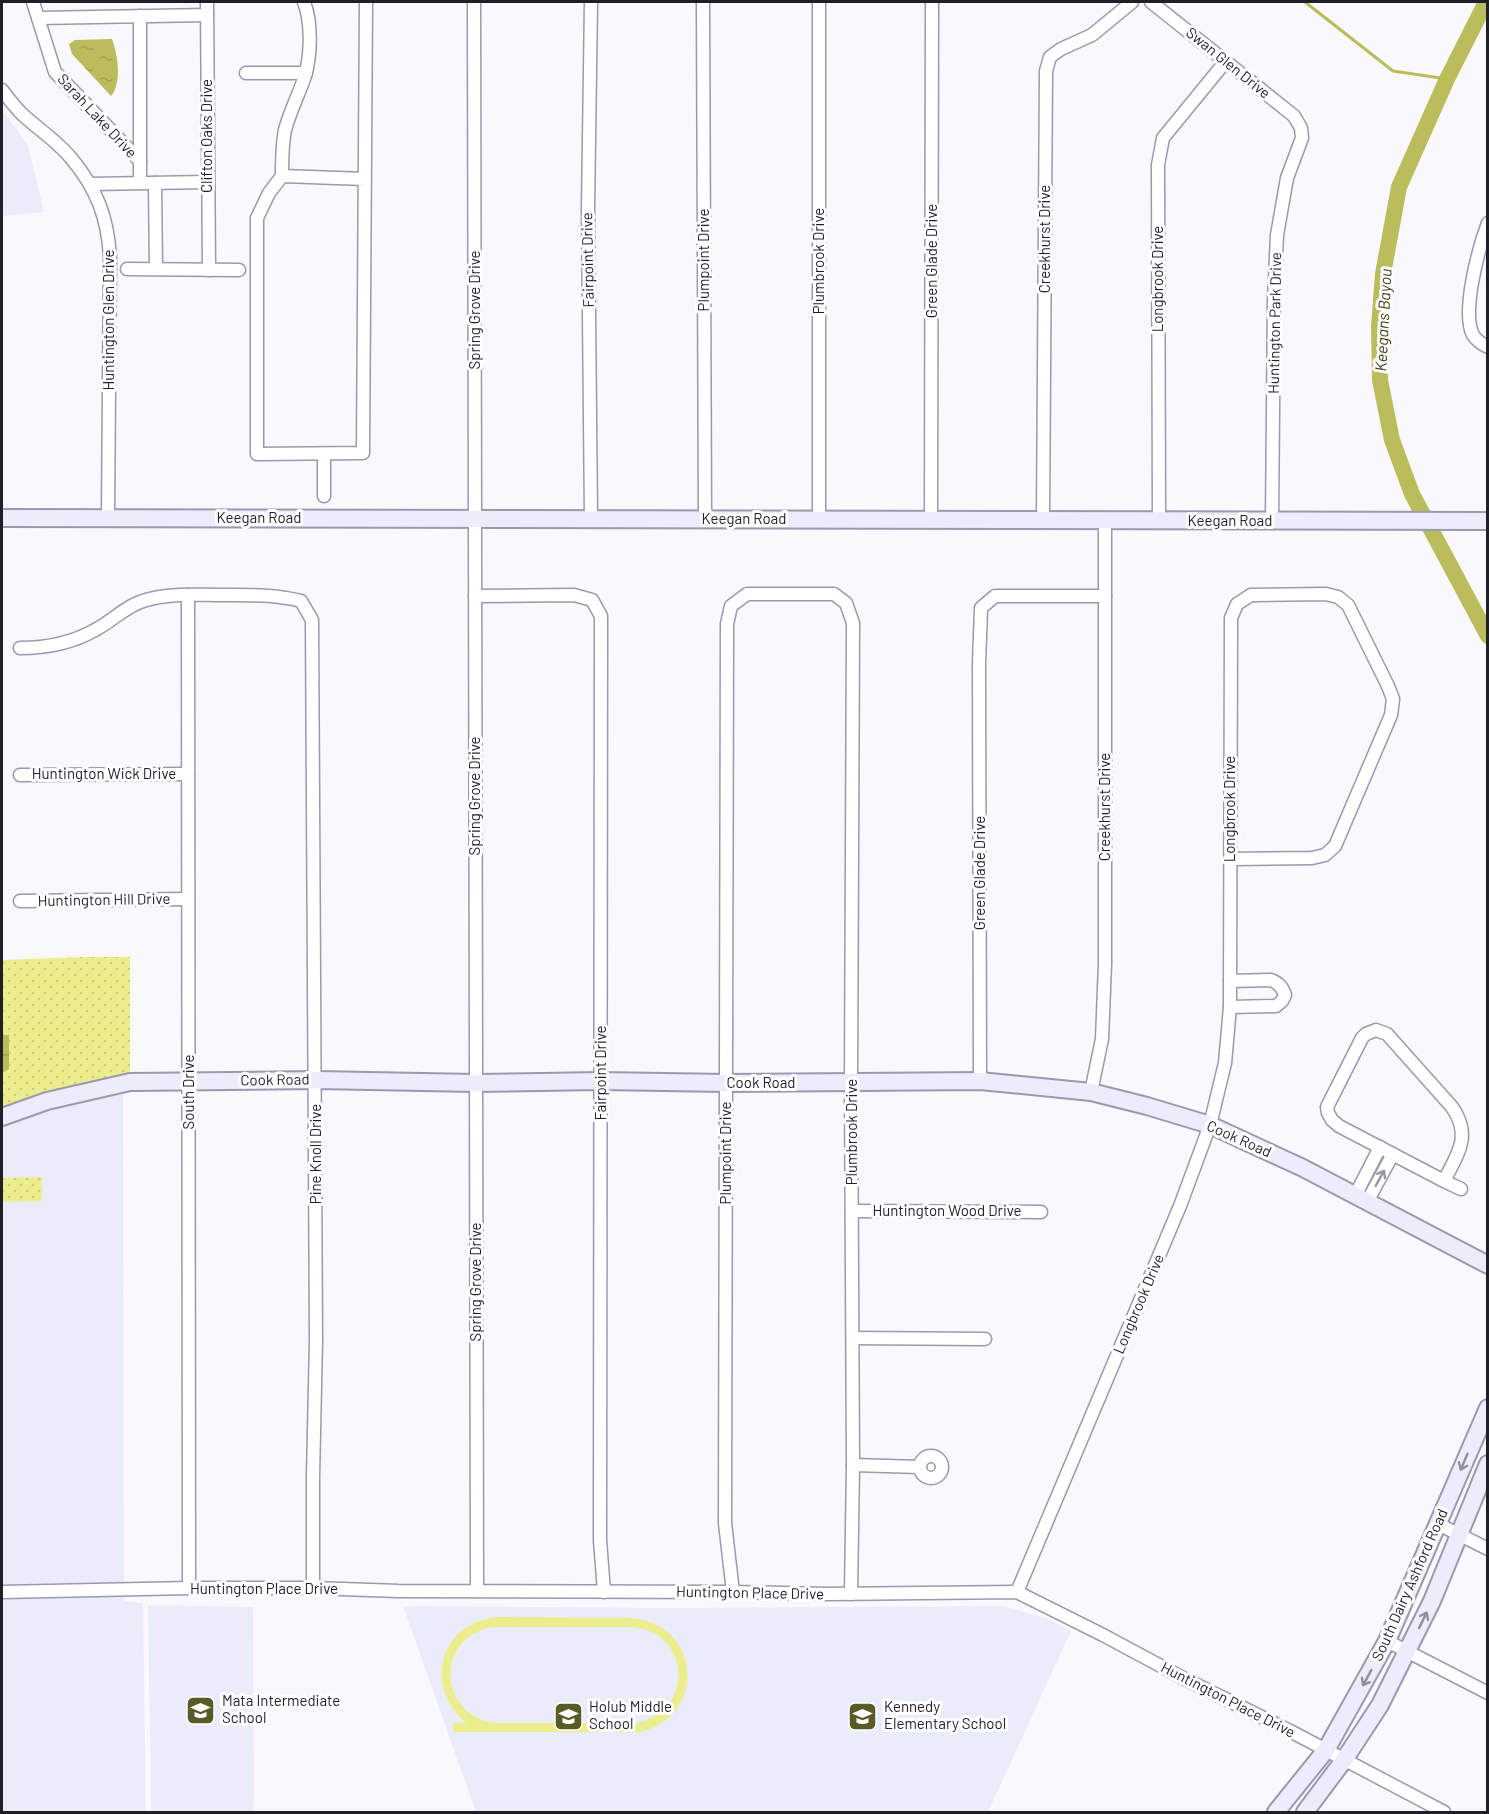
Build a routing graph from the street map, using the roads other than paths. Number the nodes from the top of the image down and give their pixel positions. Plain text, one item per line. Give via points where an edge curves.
1 (33, 2) edge
2 (207, 2) edge
3 (304, 2) edge
4 (366, 2) edge
5 (474, 2) edge
6 (591, 2) edge
7 (703, 2) edge
8 (819, 2) edge
9 (932, 2) edge
10 (1132, 2) edge
11 (1151, 2) edge
12 (140, 15) junction
13 (207, 15) junction
14 (38, 18) junction
15 (1226, 61) junction
16 (246, 74) dead end
17 (306, 74) junction
18 (2, 90) edge
19 (1301, 128) joint
20 (140, 161) junction
21 (282, 176) junction
22 (365, 179) junction
23 (207, 182) junction
24 (140, 183) junction
25 (155, 183) junction
26 (90, 184) junction
27 (1488, 223) edge
28 (127, 269) dead end
29 (156, 269) junction
30 (208, 270) junction
31 (239, 270) dead end
32 (1488, 347) edge
33 (324, 455) junction
34 (324, 496) dead end
35 (108, 518) junction
36 (2, 519) edge
37 (476, 519) junction
38 (591, 519) junction
39 (705, 519) junction
40 (819, 520) junction
41 (931, 520) junction
42 (1043, 520) junction
43 (1105, 520) junction
44 (1159, 520) junction
45 (1272, 521) junction
46 (1488, 521) edge
47 (188, 595) junction
48 (474, 596) junction
49 (1105, 596) junction
50 (20, 648) dead end
51 (727, 678) joint
52 (188, 774) junction
53 (20, 775) dead end
54 (1230, 859) junction
55 (188, 899) junction
56 (20, 900) dead end
57 (1230, 981) junction
58 (1230, 1007) junction
59 (316, 1080) junction
60 (189, 1081) junction
61 (601, 1081) junction
62 (980, 1081) junction
63 (476, 1083) junction
64 (727, 1083) junction
65 (851, 1083) junction
66 (1091, 1092) junction
67 (2, 1117) edge
68 (1210, 1125) junction
69 (1380, 1147) junction
70 (1393, 1154) junction
71 (1444, 1181) junction
72 (1461, 1189) dead end
73 (1361, 1199) junction
74 (852, 1211) junction
75 (1041, 1212) dead end
76 (1488, 1265) edge
77 (853, 1338) junction
78 (986, 1339) dead end
79 (1488, 1408) edge
80 (1488, 1464) edge
81 (853, 1465) junction
82 (920, 1467) dead end
83 (1438, 1524) junction
84 (1460, 1535) junction
85 (1488, 1549) edge
86 (189, 1588) junction
87 (313, 1588) junction
88 (477, 1591) junction
89 (2, 1592) edge
90 (604, 1592) junction
91 (733, 1592) junction
92 (1017, 1592) junction
93 (852, 1594) junction
94 (1387, 1641) junction
95 (1407, 1652) junction
96 (1488, 1693) edge
97 (1326, 1750) junction
98 (1344, 1760) junction
99 (1276, 1812) edge
100 (1305, 1812) edge
101 (1444, 1812) edge

1 - 14 street, Sarah Lake Drive
2 - 13 street, Clifton Oaks Drive
3 - 17 street via 309,53
4 - 22 street
5 - 37 street, Spring Grove Drive
6 - 38 street, Fairpoint Drive
7 - 39 street, Plumpoint Drive
8 - 40 street, Plumbrook Drive
9 - 41 street, Green Glade Drive
10 - 42 street, Creekhurst Drive via 1092,34 1050,57 1046,71
11 - 15 street, Swan Glen Drive
12 - 13 street
12 - 14 street
12 - 20 street
13 - 23 street, Clifton Oaks Drive
14 - 20 street, Sarah Lake Drive via 56,72
15 - 19 street, Swan Glen Drive via 1294,116
15 - 44 street, Longbrook Drive via 1163,138 1158,165
16 - 17 street
17 - 21 street via 286,127
18 - 26 street, Huntington Glen Drive via 21,113 70,156
19 - 45 street, Huntington Park Drive via 1302,138 1287,177 1277,235
20 - 24 street
21 - 22 street
21 - 33 street via 257,218 257,454
22 - 33 street via 363,453
23 - 25 street
23 - 30 street, Clifton Oaks Drive
24 - 25 street
24 - 26 street
25 - 29 street
26 - 35 street, Huntington Glen Drive via 104,212 110,248
27 - 32 street via 1472,277 1470,318 1473,335
28 - 29 street
29 - 30 street
30 - 31 street
33 - 34 street
35 - 36 street, Keegan Road
35 - 37 street, Keegan Road
37 - 38 street, Keegan Road
37 - 48 street, Spring Grove Drive
38 - 39 street, Keegan Road
39 - 40 street, Keegan Road
40 - 41 street, Keegan Road
41 - 42 street, Keegan Road
42 - 43 street, Keegan Road
43 - 44 street, Keegan Road
43 - 49 street, Creekhurst Drive
44 - 45 street, Keegan Road
45 - 46 street, Keegan Road
47 - 50 street, Pine Knoll Drive via 145,600 76,638 40,648
47 - 52 street, South Drive
47 - 59 street, Pine Knoll Drive via 281,595 301,601 312,620
48 - 61 street, Fairpoint Drive via 574,595 592,600 601,616
48 - 63 street, Spring Grove Drive
49 - 62 street, Green Glade Drive via 995,596 981,608
49 - 66 street, Creekhurst Drive via 1105,975 1102,1039
51 - 64 street, Plumpoint Drive
51 - 65 street, Plumbrook Drive via 731,606 747,594 834,594 846,603 853,623
52 - 53 street, Huntington Wick Drive
52 - 55 street, South Drive
54 - 54 street, Longbrook Drive via 1231,618 1237,604 1251,595 1338,597 1347,604 1388,686 1393,699 1391,715 1335,846 1325,855
54 - 57 street, Longbrook Drive
55 - 56 street, Huntington Hill Drive
55 - 60 street, South Drive
57 - 58 street, Longbrook Drive
57 - 58 street via 1271,981 1282,987 1285,995 1276,1006
58 - 68 street, Longbrook Drive via 1225,1064
59 - 60 street, Cook Road
59 - 63 street, Cook Road
59 - 87 street, Pine Knoll Drive
60 - 67 street, Cook Road via 130,1082 47,1101
60 - 86 street, South Drive
61 - 63 street, Cook Road
61 - 64 street, Cook Road
61 - 90 street, Fairpoint Drive via 600,1540
62 - 65 street, Cook Road
62 - 66 street, Cook Road
63 - 88 street, Spring Grove Drive
64 - 65 street, Cook Road
64 - 91 street, Plumpoint Drive via 725,1523
65 - 74 street, Plumbrook Drive
66 - 68 street, Cook Road
68 - 73 street, Cook Road
68 - 92 street, Longbrook Drive via 1180,1206
69 - 70 street
69 - 71 street via 1339,1126 1327,1107 1362,1038 1376,1030 1387,1034 1459,1116 1461,1147
69 - 73 street
70 - 71 street
73 -> 70 street
71 - 72 street
73 - 76 street, Cook Road
74 - 75 street, Huntington Wood Drive
74 - 77 street, Plumbrook Drive
77 - 78 street
77 - 81 street, Plumbrook Drive
79 -> 83 street, South Dairy Ashford Road
80 - 84 street, South Dairy Ashford Road
81 - 82 street
81 - 93 street, Plumbrook Drive
83 - 84 street
83 - 94 street, South Dairy Ashford Road
84 - 85 street
95 -> 84 street, South Dairy Ashford Road
86 - 87 street, Huntington Place Drive
86 - 89 street, Huntington Place Drive
87 - 88 street, Huntington Place Drive
88 - 90 street, Huntington Place Drive
90 - 91 street, Huntington Place Drive
91 - 93 street, Huntington Place Drive
92 - 93 street, Huntington Place Drive
92 - 97 street, Huntington Place Drive
94 - 95 street
94 -> 97 street, South Dairy Ashford Road
95 - 96 street
95 - 98 street, South Dairy Ashford Road via 1380,1705
97 - 98 street, Huntington Place Drive
97 - 99 street, South Dairy Ashford Road
98 - 100 street, South Dairy Ashford Road
98 - 101 street, Huntington Place Drive

